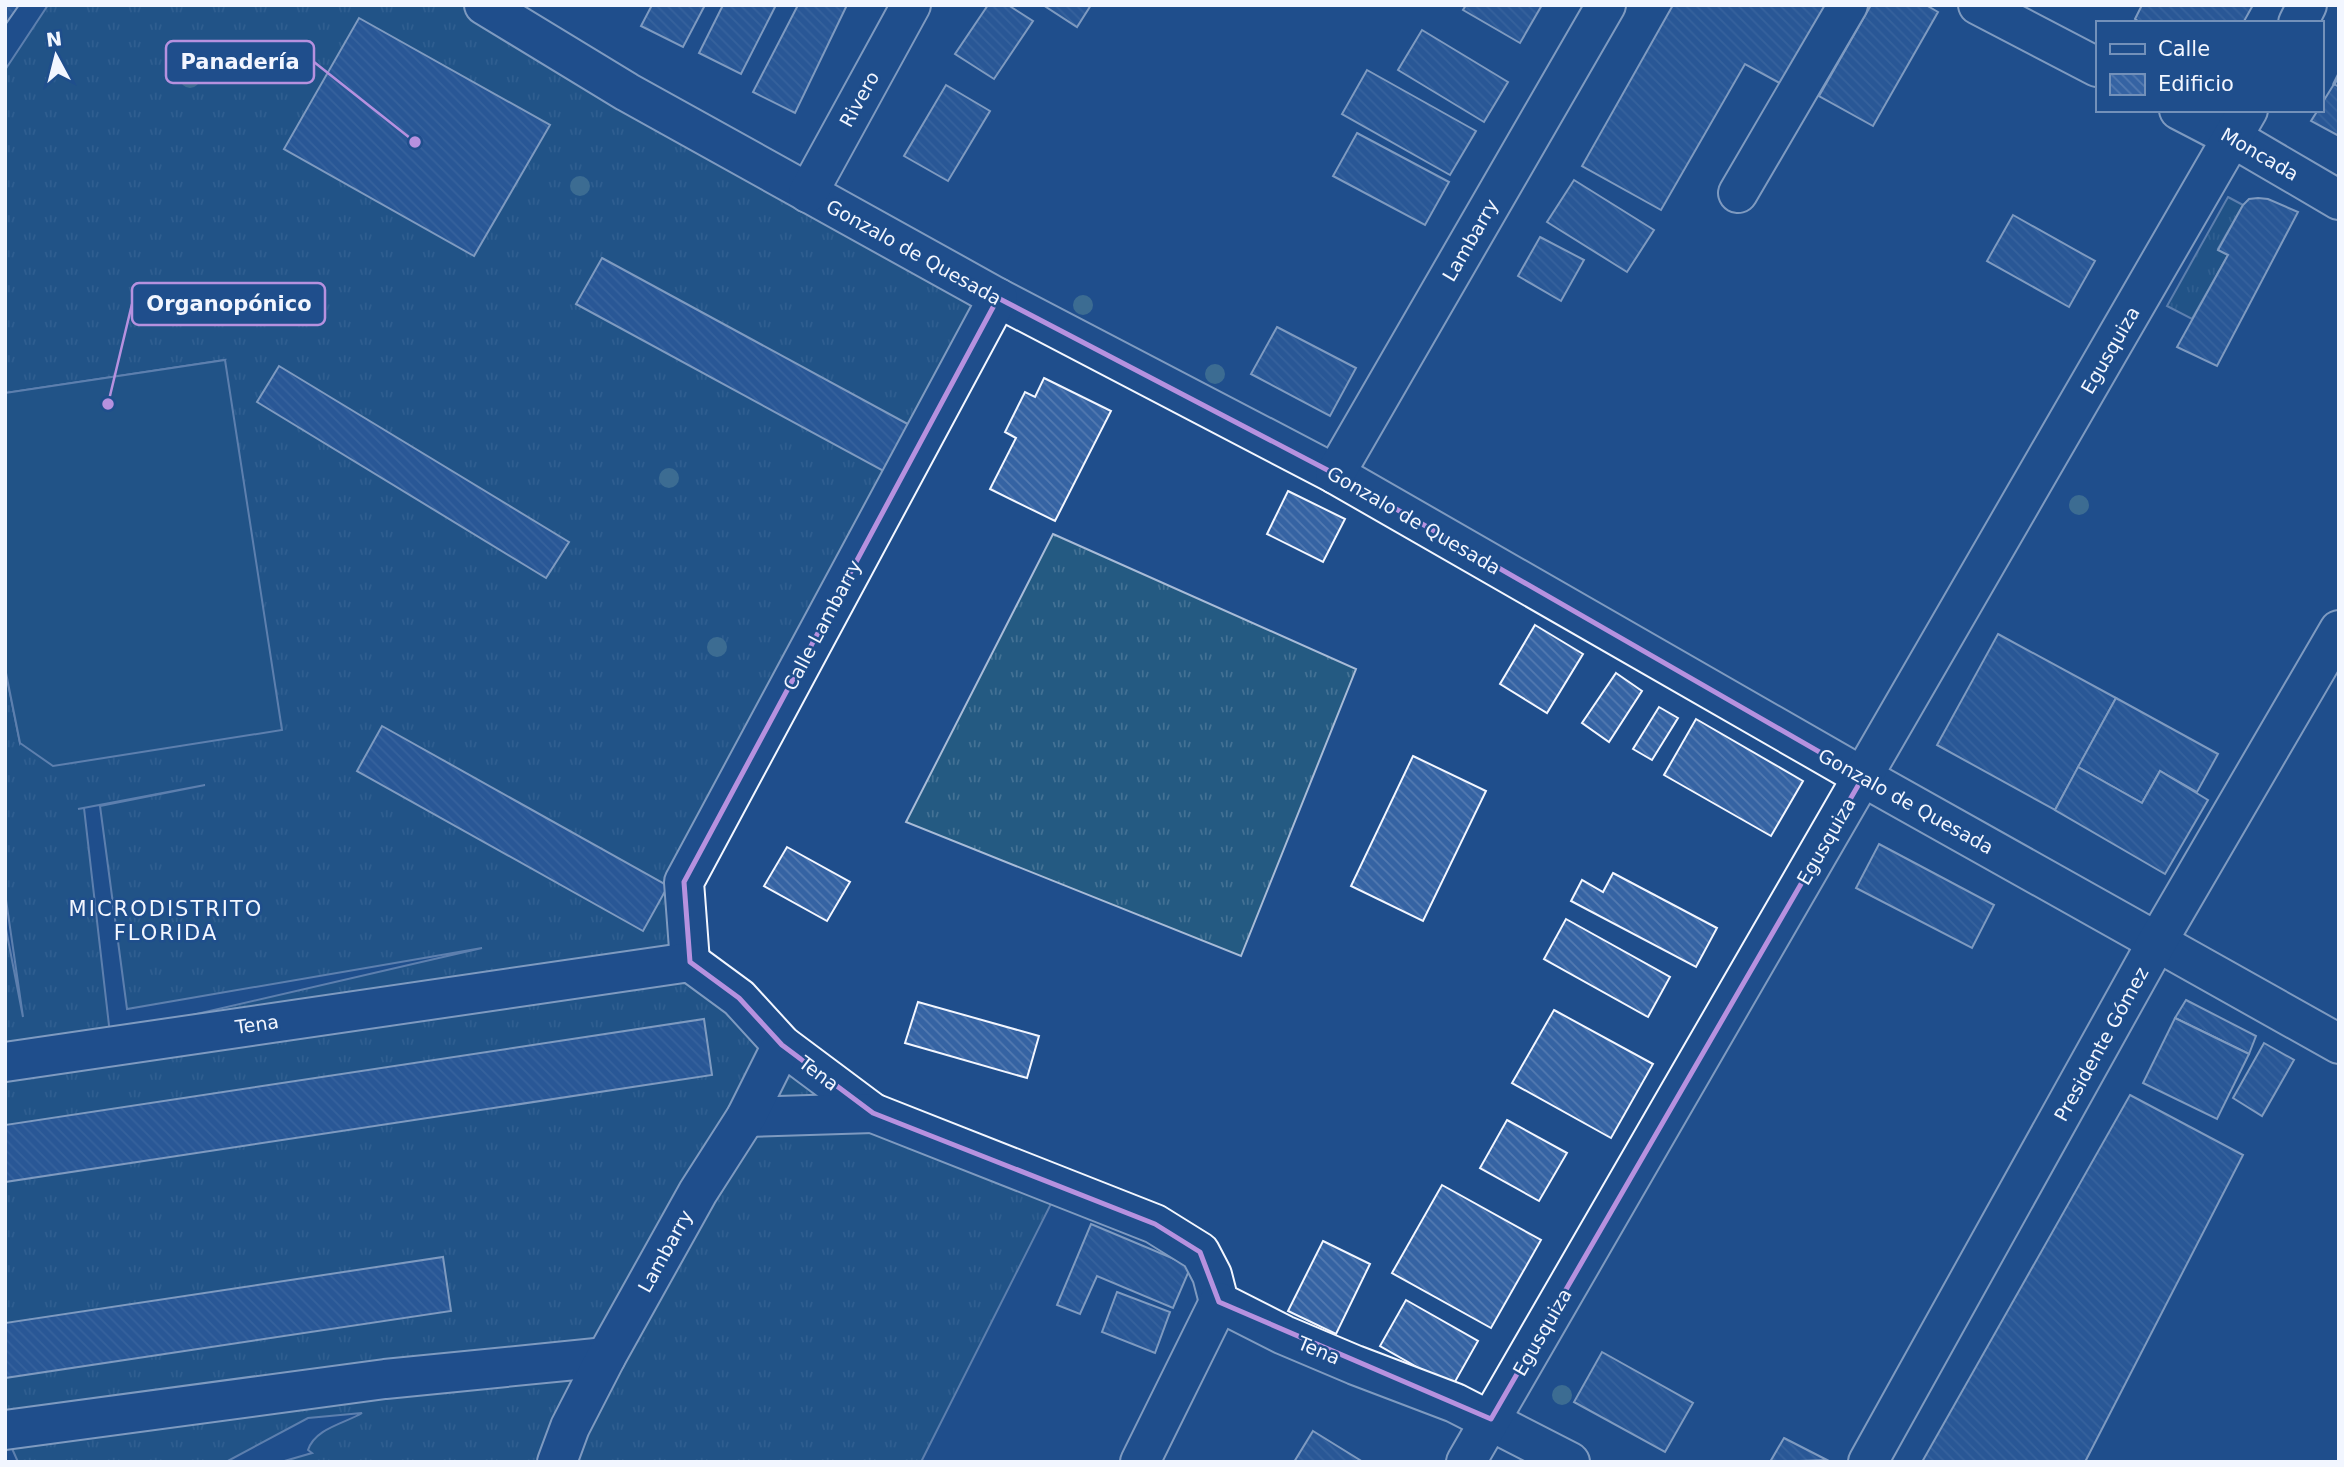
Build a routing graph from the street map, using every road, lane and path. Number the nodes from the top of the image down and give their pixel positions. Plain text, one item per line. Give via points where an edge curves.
1 (484, 5) edge
2 (911, 5) edge
3 (1606, 5) edge
4 (1848, 5) edge
5 (1978, 5) edge
6 (2308, 5) edge
7 (2299, 21) edge
8 (2096, 66) edge
9 (2188, 112) edge
10 (2241, 124) edge
11 (808, 193) junction
12 (1738, 193) dead end
13 (2339, 200) edge
14 (998, 298) junction
15 (1335, 474) junction
16 (2339, 630) edge
17 (1863, 776) junction
18 (2157, 942) junction
19 (690, 962) junction
20 (2339, 1044) edge
21 (782, 1045) junction
22 (5, 1062) edge
23 (873, 1113) junction
24 (746, 1116) junction
25 (1219, 1302) junction
26 (606, 1357) junction
27 (1491, 1419) junction
28 (5, 1430) edge
29 (557, 1462) edge
30 (1139, 1462) edge
31 (1466, 1462) edge
32 (1570, 1462) edge
33 (1868, 1462) edge

1 - 11 street, Gonzalo de Quesada
2 - 11 street, Rivero
3 - 15 street, Lambarry
4 - 12 street
5 - 8 street
6 - 7 street
9 - 10 street, Moncada
10 - 13 street, Moncada
10 - 17 street, Egusquiza
11 - 14 street, Gonzalo de Quesada
14 - 15 street, Gonzalo de Quesada
14 - 19 street, Calle Lambarry via 684,882
15 - 17 street, Gonzalo de Quesada
16 - 18 street, Presidente Gómez
17 - 18 street, Gonzalo de Quesada
17 - 27 street, Egusquiza
18 - 20 street, Gonzalo de Quesada
18 - 33 street, Presidente Gómez
19 - 21 street, Tena via 739,998
19 - 22 street, Tena
21 - 23 street, Tena
21 - 24 street, Lambarry
23 - 24 street
23 - 25 street, Tena via 1156,1224 1200,1252
24 - 26 street, Lambarry
25 - 27 street, Tena via 1284,1335
25 - 30 street
26 - 28 street via 385,1379
26 - 29 street, Lambarry
27 - 31 street, Egusquiza
27 - 32 street, Tena

